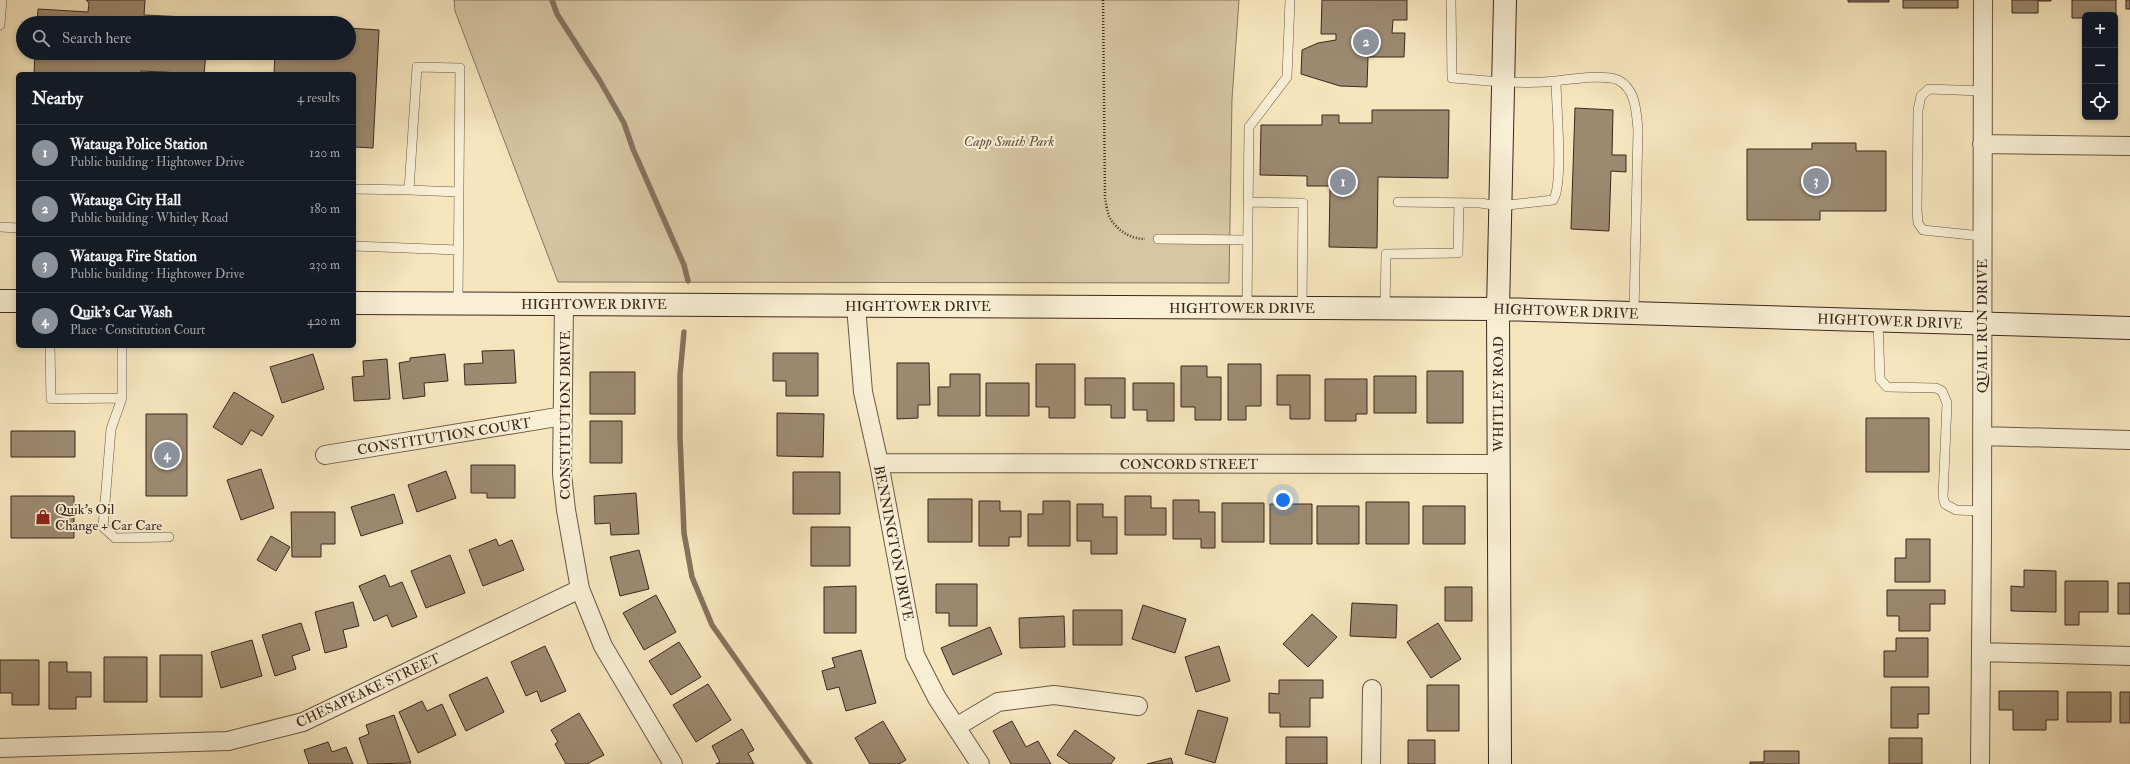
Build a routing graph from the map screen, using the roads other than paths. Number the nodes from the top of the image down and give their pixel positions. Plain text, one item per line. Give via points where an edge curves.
1 (2, 0) edge
2 (1290, 0) edge
3 (1451, 0) edge
4 (1505, 0) edge
5 (1983, 0) edge
6 (0, 25) edge
7 (1504, 80) junction
8 (1556, 81) junction
9 (1982, 91) junction
10 (1982, 144) junction
11 (2130, 146) edge
12 (356, 189) edge
13 (408, 190) junction
14 (459, 192) junction
15 (1249, 202) junction
16 (1398, 202) dead end
17 (1459, 203) junction
18 (1500, 206) junction
19 (0, 227) edge
20 (16, 228) edge
21 (1981, 236) junction
22 (1158, 240) road end
23 (1248, 240) junction
24 (356, 246) edge
25 (458, 250) junction
26 (0, 301) edge
27 (16, 301) edge
28 (356, 303) edge
29 (458, 304) junction
30 (564, 304) junction
31 (856, 306) junction
32 (1246, 308) junction
33 (1302, 308) junction
34 (1385, 309) junction
35 (1498, 309) junction
36 (1634, 313) junction
37 (1878, 321) junction
38 (1981, 324) junction
39 (2130, 328) edge
40 (50, 348) edge
41 (122, 348) edge
42 (122, 398) junction
43 (563, 416) junction
44 (1982, 436) junction
45 (2130, 440) edge
46 (325, 455) dead end
47 (879, 463) junction
48 (1499, 464) junction
49 (1982, 510) junction
50 (169, 537) dead end
51 (580, 589) junction
52 (1981, 652) junction
53 (2130, 656) edge
54 (1372, 689) dead end
55 (1138, 706) dead end
56 (956, 727) junction
57 (0, 749) edge
58 (0, 764) edge
59 (673, 764) edge
60 (980, 764) edge
61 (1371, 764) edge
62 (1500, 764) edge
63 (1980, 764) edge

1 - 6 lane
2 - 15 lane via 1287,78 1249,127
3 - 7 lane via 1452,78
4 - 7 main road, WHITLEY ROAD
5 - 9 street, QUAIL RUN DRIVE
7 - 8 lane
7 - 18 main road, WHITLEY ROAD
8 - 18 lane via 1556,195 1553,200 1544,202
8 - 36 lane via 1583,78 1617,80 1629,89 1634,101 1638,129
9 - 10 street, QUAIL RUN DRIVE
9 - 21 lane via 1929,89 1921,96 1918,110 1916,210 1918,223 1923,230
10 - 11 street
10 - 21 street, QUAIL RUN DRIVE
12 - 13 lane
13 - 14 lane
13 - 14 lane via 417,67 460,68
14 - 25 lane
15 - 23 lane
15 - 33 lane via 1303,203
16 - 17 lane
17 - 18 lane
17 - 34 lane via 1458,253 1386,254
18 - 35 main road, WHITLEY ROAD
19 - 20 lane
21 - 38 street, QUAIL RUN DRIVE
22 - 23 lane
23 - 32 lane
24 - 25 lane
25 - 29 lane
26 - 27 main road
28 - 29 main road, HIGHTOWER DRIVE
29 - 30 main road, HIGHTOWER DRIVE
30 - 31 main road, HIGHTOWER DRIVE
30 - 43 street, CONSTITUTION DRIVE
31 - 32 main road, HIGHTOWER DRIVE
31 - 47 street, BENNINGTON DRIVE via 864,392
32 - 33 main road, HIGHTOWER DRIVE
33 - 34 main road, HIGHTOWER DRIVE
34 - 35 main road, HIGHTOWER DRIVE
35 - 36 main road, HIGHTOWER DRIVE
35 - 48 main road, WHITLEY ROAD
36 - 37 main road, HIGHTOWER DRIVE
37 - 38 main road, HIGHTOWER DRIVE
37 - 49 lane via 1880,379 1883,384 1887,387 1936,388 1945,396 1945,504 1956,510
38 - 39 main road, HIGHTOWER DRIVE
38 - 44 street, QUAIL RUN DRIVE
40 - 42 lane via 51,399
41 - 42 lane
42 - 50 lane via 111,429 103,527 115,538
43 - 46 street, CONSTITUTION COURT
43 - 51 street, CONSTITUTION DRIVE via 562,474
44 - 45 street
44 - 49 street, QUAIL RUN DRIVE
47 - 48 street, CONCORD STREET
47 - 56 street, BENNINGTON DRIVE via 915,655 937,698
48 - 62 main road, WHITLEY ROAD
49 - 52 street, QUAIL RUN DRIVE
51 - 57 street, CHESAPEAKE STREET via 290,726 228,741
51 - 59 street, CONSTITUTION DRIVE via 603,646
52 - 53 street
52 - 63 street, QUAIL RUN DRIVE
54 - 61 street
55 - 56 street via 1054,695 998,702
56 - 60 street, BENNINGTON DRIVE
57 - 58 street

